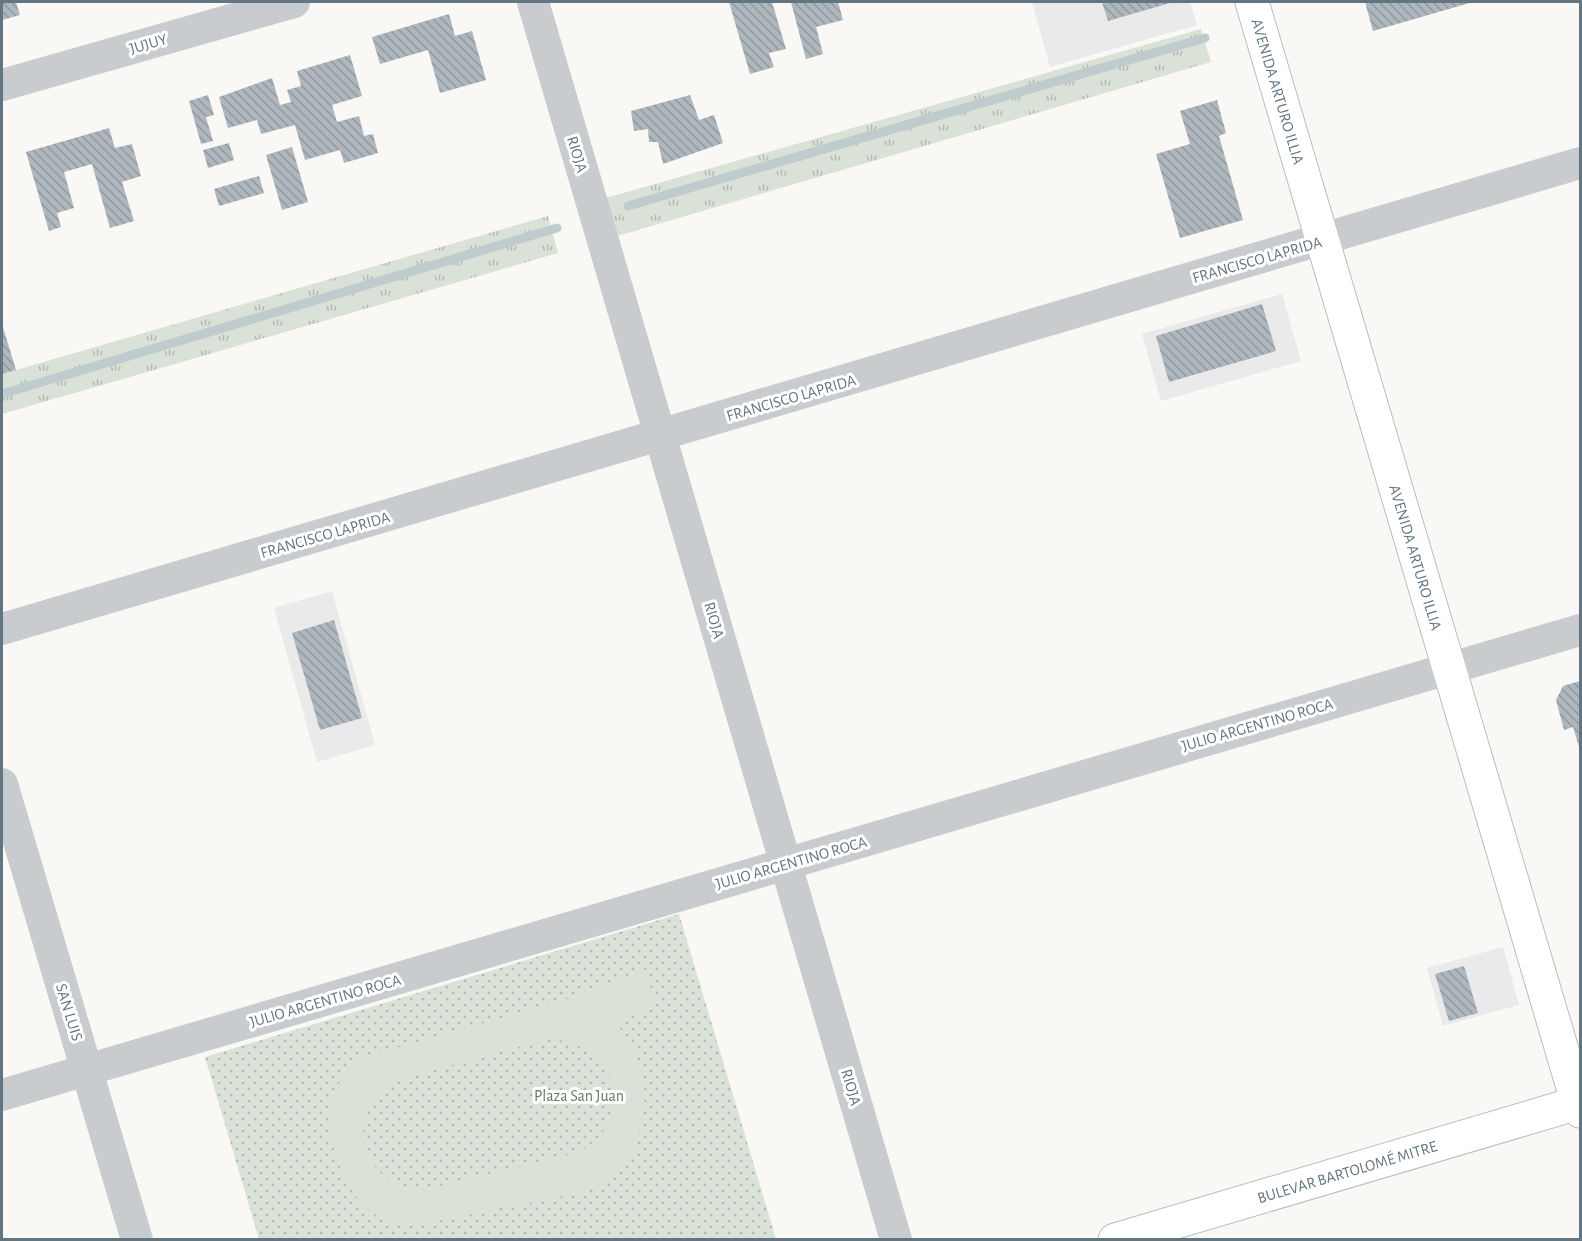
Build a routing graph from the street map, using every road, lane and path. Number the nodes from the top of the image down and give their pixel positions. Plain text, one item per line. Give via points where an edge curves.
1 (294, 2) edge
2 (533, 2) edge
3 (1252, 2) edge
4 (2, 86) edge
5 (1581, 162) edge
6 (1323, 240) junction
7 (661, 435) junction
8 (2, 629) edge
9 (1581, 630) edge
10 (1448, 667) junction
11 (2, 784) edge
12 (786, 863) junction
13 (87, 1070) junction
14 (2, 1095) edge
15 (1579, 1107) edge
16 (138, 1239) edge
17 (896, 1239) edge
18 (1115, 1239) edge

1 - 4 street, JUJUY
2 - 7 street, RIOJA
3 - 6 main road, AVENIDA ARTURO ILLIA
5 - 6 street, FRANCISCO LAPRIDA
6 - 7 street, FRANCISCO LAPRIDA
6 - 10 main road, AVENIDA ARTURO ILLIA
7 - 8 street, FRANCISCO LAPRIDA
7 - 12 street, RIOJA
9 - 10 street, JULIO ARGENTINO ROCA
10 - 12 street, JULIO ARGENTINO ROCA
10 - 15 main road, AVENIDA ARTURO ILLIA
11 - 13 street, SAN LUIS
12 - 13 street, JULIO ARGENTINO ROCA
12 - 17 street, RIOJA
13 - 14 street, JULIO ARGENTINO ROCA
13 - 16 street, SAN LUIS
15 - 18 main road, BULEVAR BARTOLOMÉ MITRE

